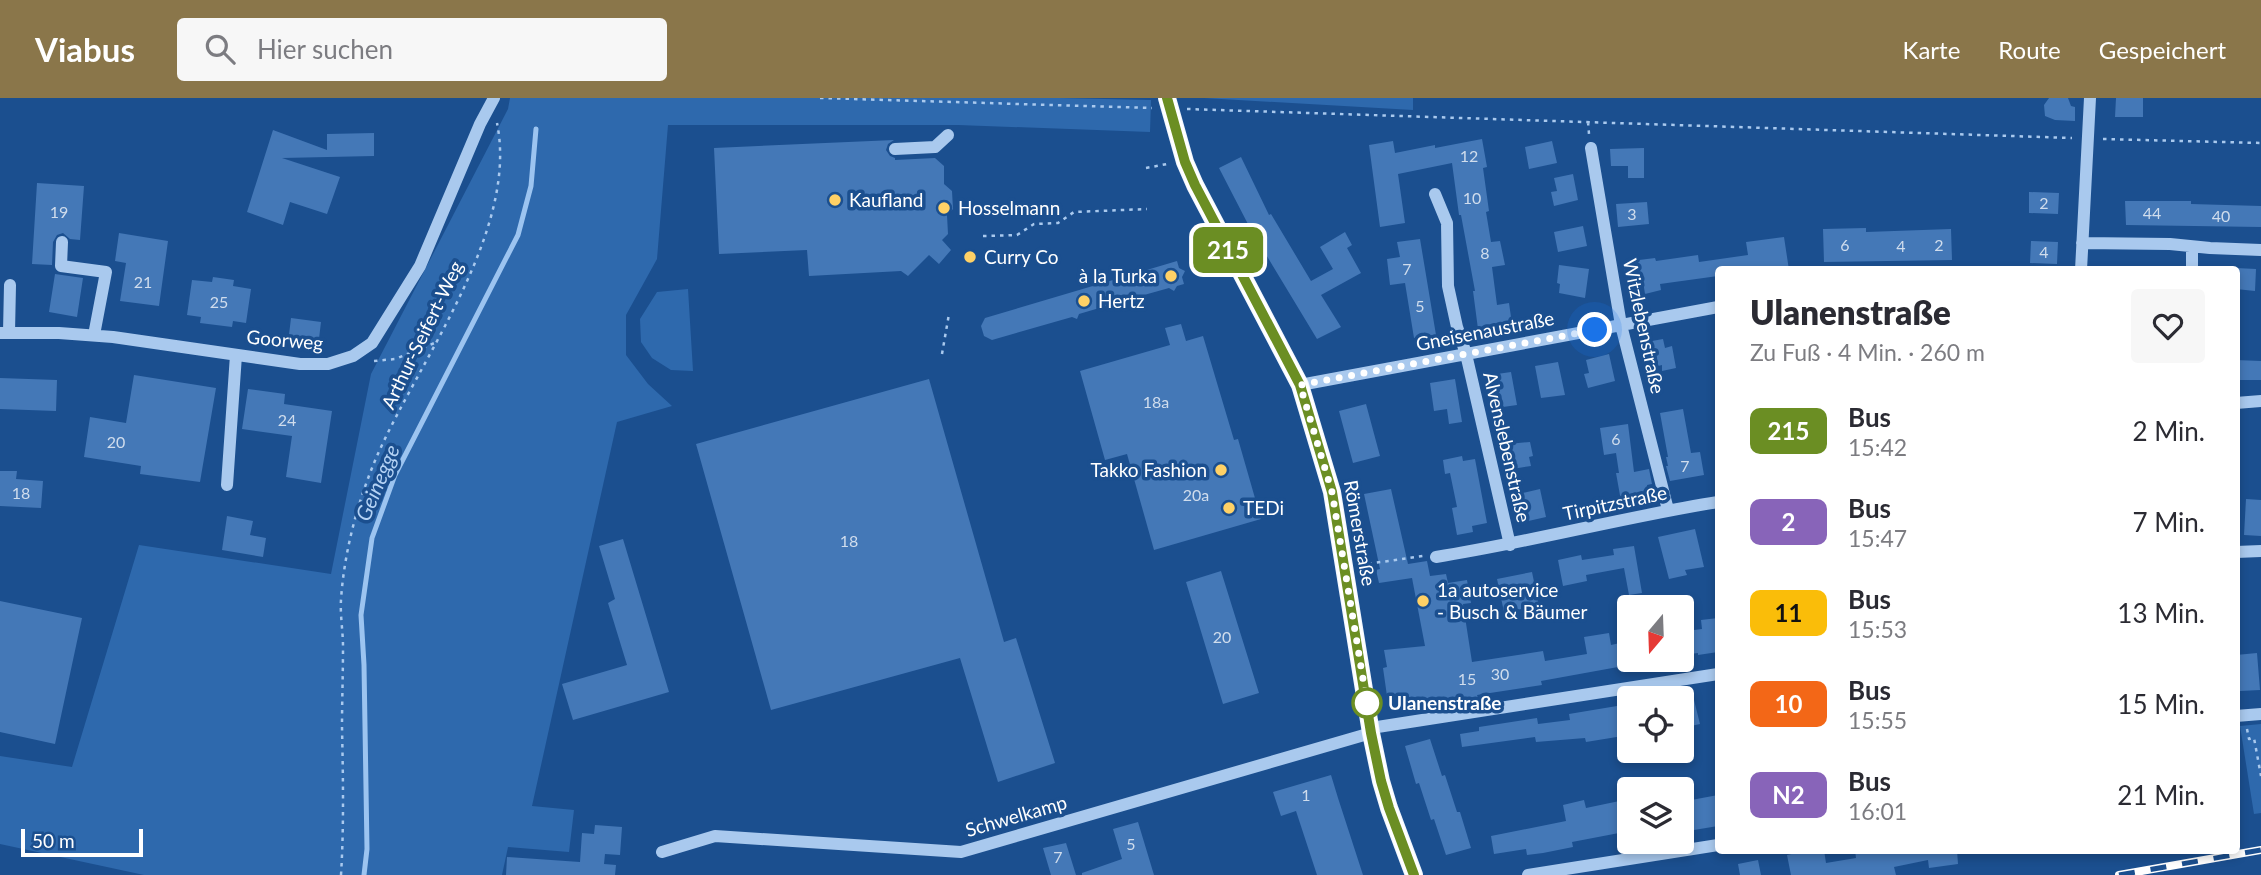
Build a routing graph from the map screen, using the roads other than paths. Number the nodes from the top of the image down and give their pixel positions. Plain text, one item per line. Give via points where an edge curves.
1 (494, 98) edge
2 (2090, 98) edge
3 (1168, 103) edge
4 (948, 135) dead end
5 (1591, 148) dead end
6 (895, 149) dead end
7 (1435, 194) dead end
8 (62, 242) dead end
9 (2082, 243) junction
10 (2192, 247) junction
11 (2261, 250) edge
12 (2081, 266) edge
13 (2192, 266) edge
14 (10, 285) dead end
15 (1715, 308) edge
16 (1621, 325) junction
17 (5, 333) edge
18 (94, 335) junction
19 (1466, 354) junction
20 (236, 355) junction
21 (1300, 385) junction
22 (2261, 401) edge
23 (2240, 403) edge
24 (227, 485) dead end
25 (1715, 502) edge
26 (1668, 510) junction
27 (1510, 545) junction
28 (2261, 551) edge
29 (2240, 552) edge
30 (1436, 557) road end
31 (1715, 674) edge
32 (2261, 713) edge
33 (2241, 716) edge
34 (1371, 731) junction
35 (1715, 845) edge
36 (662, 852) dead end
37 (1414, 875) edge
38 (1528, 875) edge

1 - 20 street, Goorweg via 420,266 372,343 353,356 328,364
2 - 9 street
3 - 21 main road, Römerstraße via 1185,162 1208,214
4 - 6 street via 935,147
5 - 16 street, Witzlebenstraße
7 - 19 street, Alvenslebenstraße via 1447,223 1448,286
8 - 18 street via 61,266 106,272
9 - 10 street
9 - 12 street
10 - 11 street
10 - 13 street
14 - 17 street
15 - 16 street, Gneisenaustraße
16 - 19 street, Gneisenaustraße
16 - 26 street, Witzlebenstraße
17 - 18 street, Goorweg
18 - 20 street, Goorweg
19 - 21 street, Gneisenaustraße
19 - 27 street, Alvenslebenstraße
20 - 24 street
21 - 34 main road, Römerstraße via 1332,492
22 - 23 street
25 - 26 street, Tirpitzstraße
26 - 27 street, Tirpitzstraße
27 - 30 street, Tirpitzstraße
28 - 29 street
31 - 34 street, Schwelkamp
32 - 33 street
34 - 36 street, Schwelkamp via 961,852 715,836
34 - 37 main road, Römerstraße via 1389,808
35 - 38 street

